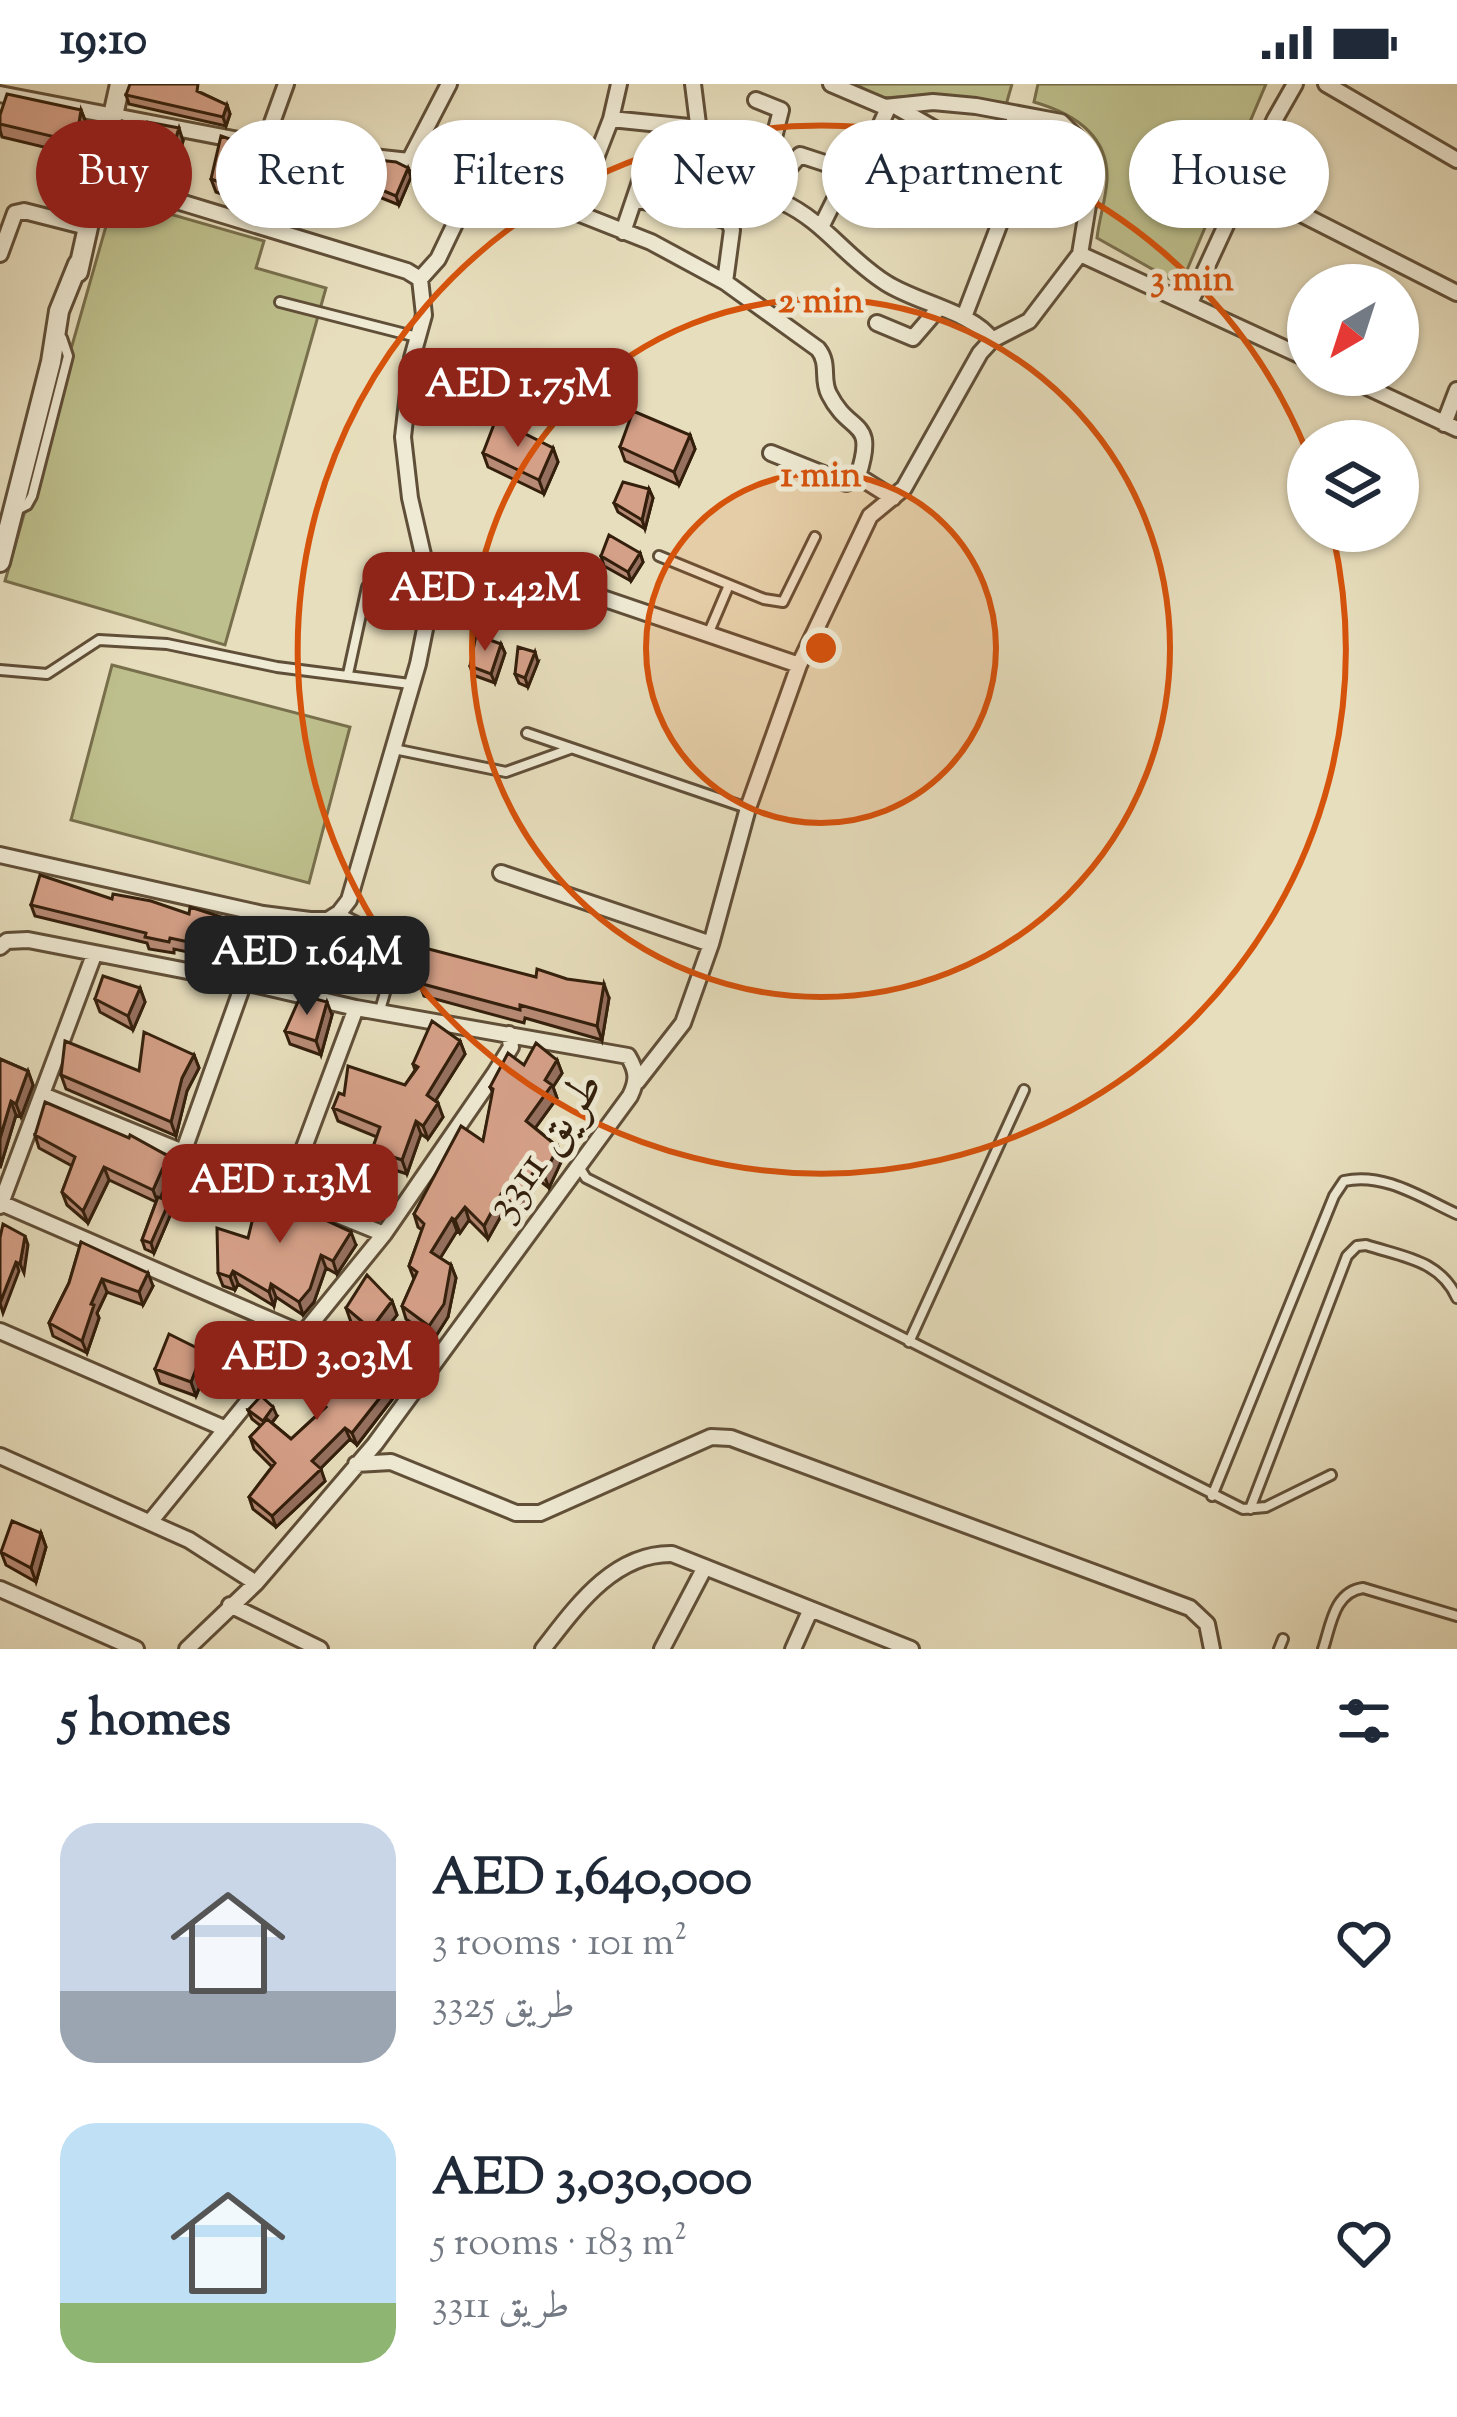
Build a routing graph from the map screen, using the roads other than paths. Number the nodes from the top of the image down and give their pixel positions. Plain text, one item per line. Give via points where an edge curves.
1 (38, 84) edge
2 (120, 84) edge
3 (286, 84) edge
4 (449, 84) edge
5 (619, 84) edge
6 (693, 84) edge
7 (831, 84) edge
8 (1295, 84) edge
9 (1325, 84) edge
10 (0, 94) edge
11 (34, 100) junction
12 (756, 100) dead end
13 (891, 108) junction
14 (112, 115) junction
15 (1015, 115) junction
16 (611, 119) junction
17 (111, 120) edge
18 (273, 120) edge
19 (698, 120) edge
20 (778, 120) edge
21 (883, 120) edge
22 (919, 120) edge
23 (1014, 120) edge
24 (1277, 120) edge
25 (631, 121) edge
26 (607, 129) edge
27 (216, 136) edge
28 (387, 159) edge
29 (1457, 160) edge
30 (409, 161) joint
31 (192, 206) edge
32 (631, 210) edge
33 (798, 212) edge
34 (36, 214) edge
35 (607, 225) edge
36 (822, 225) edge
37 (87, 228) edge
38 (453, 228) edge
39 (731, 228) edge
40 (824, 228) edge
41 (998, 228) edge
42 (1224, 228) edge
43 (1329, 228) edge
44 (623, 232) junction
45 (0, 254) edge
46 (1080, 254) junction
47 (78, 264) junction
48 (414, 275) junction
49 (725, 282) junction
50 (1457, 293) edge
51 (280, 302) dead end
52 (1190, 303) junction
53 (938, 309) junction
54 (964, 317) junction
55 (877, 323) dead end
56 (418, 337) junction
57 (62, 338) junction
58 (992, 340) junction
59 (1287, 349) edge
60 (51, 362) junction
61 (1457, 390) edge
62 (1386, 396) edge
63 (1450, 426) edge
64 (771, 453) dead end
65 (858, 476) junction
66 (893, 498) junction
67 (13, 512) junction
68 (814, 537) dead end
69 (1, 556) edge
70 (659, 556) dead end
71 (729, 585) junction
72 (367, 587) dead end
73 (432, 594) junction
74 (709, 634) junction
75 (799, 664) junction
76 (0, 670) edge
77 (348, 674) junction
78 (410, 684) junction
79 (527, 733) dead end
80 (572, 748) junction
81 (393, 749) junction
82 (748, 808) junction
83 (0, 855) edge
84 (502, 873) dead end
85 (340, 914) junction
86 (711, 944) junction
87 (0, 947) edge
88 (94, 955) junction
89 (244, 982) junction
90 (356, 1008) junction
91 (380, 1010) junction
92 (508, 1034) junction
93 (673, 1038) junction
94 (634, 1069) junction
95 (1024, 1090) dead end
96 (43, 1095) junction
97 (184, 1150) junction
98 (578, 1165) junction
99 (287, 1193) junction
100 (1, 1204) edge
101 (1457, 1214) edge
102 (385, 1234) junction
103 (1457, 1298) edge
104 (0, 1331) edge
105 (305, 1335) junction
106 (909, 1342) junction
107 (226, 1430) junction
108 (0, 1456) edge
109 (356, 1464) junction
110 (1331, 1475) dead end
111 (1212, 1496) junction
112 (1250, 1509) junction
113 (150, 1522) junction
114 (705, 1567) junction
115 (256, 1583) junction
116 (0, 1589) edge
117 (230, 1605) junction
118 (810, 1612) junction
119 (1457, 1616) edge
120 (136, 1649) edge
121 (187, 1649) edge
122 (320, 1649) edge
123 (543, 1649) edge
124 (662, 1649) edge
125 (793, 1649) edge
126 (911, 1649) edge
127 (1212, 1649) edge
128 (1323, 1649) edge

1 - 11 street
2 - 14 street
3 - 18 street
4 - 30 street
5 - 16 street
6 - 19 street
7 - 13 street
8 - 24 street
9 - 29 street
10 - 11 street
11 - 14 street
12 - 20 street via 781,110
13 - 15 street via 933,102
13 - 21 street
13 - 22 street
14 - 17 street
14 - 27 street
15 - 23 street
15 - 46 street via 1061,122 1078,138 1090,193
16 - 25 street
16 - 26 street
28 - 30 street
31 - 48 street
32 - 44 street
33 - 36 street
34 - 45 street via 15,213
35 - 44 street
37 - 47 street
38 - 48 street via 438,259
39 - 49 street
40 - 53 street via 884,282
41 - 54 street
42 - 52 street
43 - 50 street
44 - 49 street
46 - 52 street
46 - 58 street via 1029,321
47 - 57 street
47 - 60 street
48 - 56 street via 424,315
49 - 65 street via 822,353 827,391 868,445
51 - 56 lane
52 - 59 street
53 - 54 street
53 - 55 street via 913,338
54 - 58 street
56 - 73 street via 404,437
57 - 60 street
57 - 67 lane via 68,356 32,496
58 - 66 street, طريق 3311
60 - 67 street
61 - 63 street
62 - 63 street
64 - 65 street via 846,483
65 - 66 street
66 - 75 street, طريق 3311 via 869,516
67 - 69 street
68 - 71 lane via 783,602
70 - 71 lane
71 - 74 lane
72 - 77 lane
73 - 74 street via 491,573 526,572
73 - 78 street
74 - 75 street
75 - 82 street, طريق 3311
76 - 77 lane via 47,674 99,640
77 - 78 lane
78 - 81 street
79 - 80 lane
80 - 81 lane via 506,772
80 - 82 lane
81 - 85 street
82 - 86 street, طريق 3311
83 - 85 street via 263,914
84 - 86 street
85 - 91 lane via 385,936 393,951
86 - 93 street, طريق 3311
87 - 88 street via 28,940
88 - 89 street
88 - 96 street
89 - 90 street
89 - 97 street
90 - 91 street
90 - 99 street
91 - 92 street
92 - 94 street
92 - 102 street via 511,1047
93 - 94 street, طريق 3311
93 - 94 street
94 - 98 street, طريق 3311
95 - 106 lane
96 - 97 street
96 - 100 street
97 - 99 street
98 - 106 lane via 586,1178
98 - 109 street, طريق 3311
99 - 102 street
100 - 105 street
101 - 111 lane via 1385,1181 1344,1181
102 - 105 street
103 - 112 lane via 1436,1267 1366,1245 1347,1256
104 - 107 street
105 - 107 street
106 - 111 lane
107 - 113 street
108 - 113 street
109 - 115 street, طريق 3311
109 - 127 street via 391,1462 516,1513 540,1513 711,1437 731,1438 1190,1608 1207,1624
110 - 112 lane
111 - 112 lane
113 - 115 street
114 - 118 street
114 - 123 street via 656,1554 618,1570 586,1594
114 - 124 street
115 - 117 street, طريق 3311
116 - 120 street
117 - 121 street, طريق 3311
117 - 122 street
118 - 125 street
118 - 126 street
119 - 128 lane via 1350,1590

